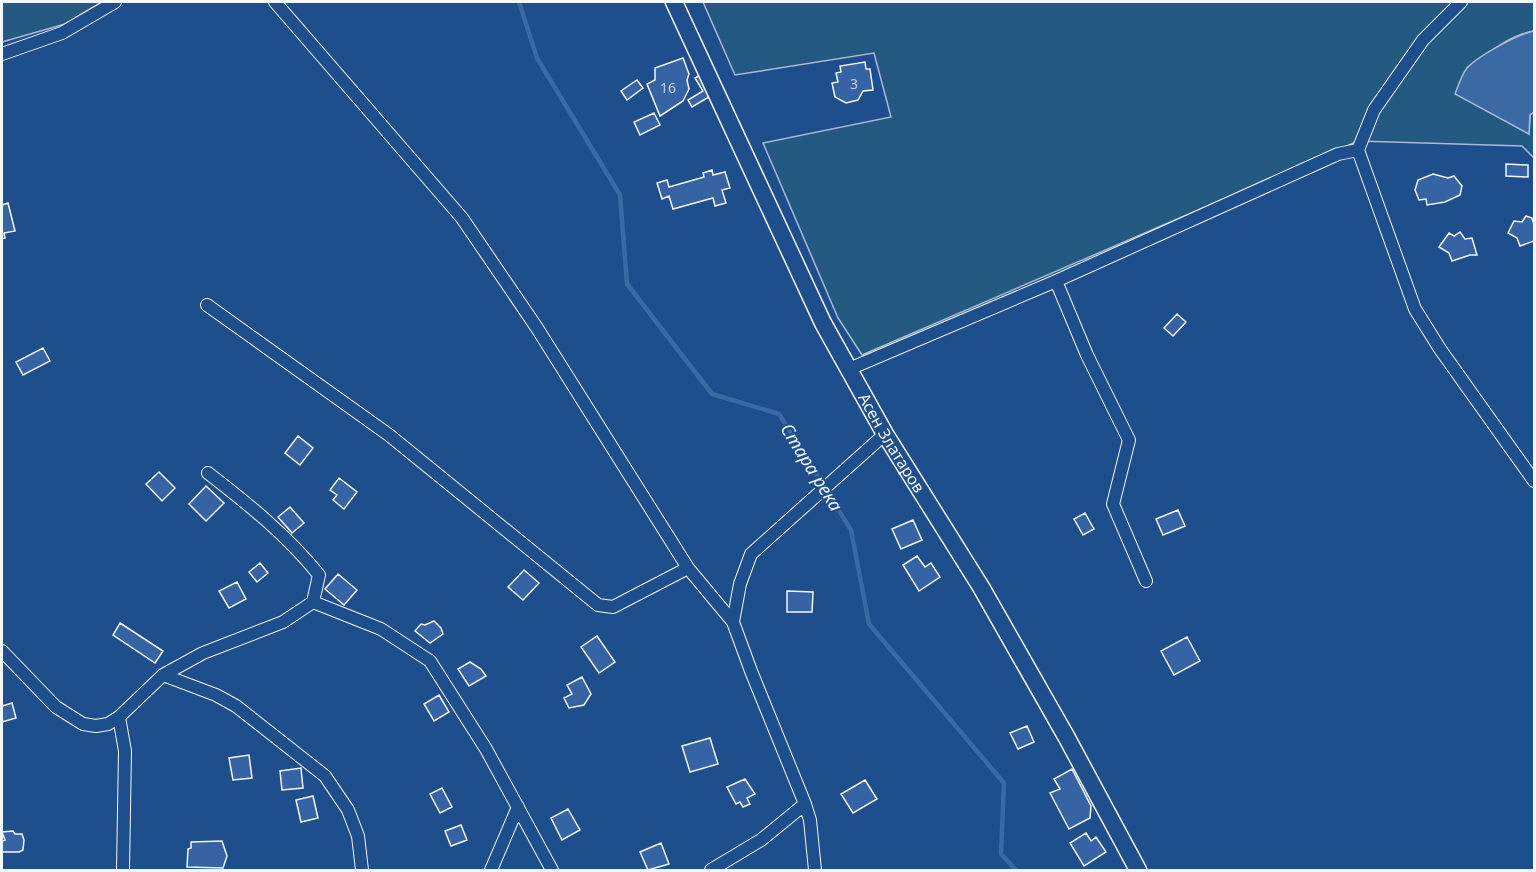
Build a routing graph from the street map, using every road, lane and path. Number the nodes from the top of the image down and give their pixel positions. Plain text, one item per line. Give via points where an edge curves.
1 (116, 2) edge
2 (275, 2) edge
3 (674, 2) edge
4 (1461, 2) edge
5 (2, 54) edge
6 (1358, 150) junction
7 (1056, 281) junction
8 (207, 305) dead end
9 (849, 369) junction
10 (885, 434) junction
11 (208, 473) dead end
12 (1534, 480) edge
13 (687, 568) junction
14 (1146, 581) dead end
15 (313, 602) junction
16 (733, 622) junction
17 (2, 651) edge
18 (163, 675) junction
19 (118, 717) junction
20 (805, 804) junction
21 (518, 807) junction
22 (123, 870) edge
23 (362, 870) edge
24 (491, 870) edge
25 (552, 870) edge
26 (711, 870) edge
27 (815, 870) edge
28 (1138, 870) edge

1 - 5 street via 62,33
2 - 13 street via 462,218 537,328
3 - 9 street, Асен Златаров via 823,323
4 - 6 street via 1423,40 1374,110
6 - 7 street via 1338,154
6 - 12 street via 1414,309
7 - 9 street
7 - 14 street via 1129,440 1113,504
8 - 13 street via 389,435 598,605 613,608
9 - 10 street, Асен Златаров
10 - 16 street via 751,554
10 - 28 street, Асен Златаров via 981,587
11 - 15 street via 263,516 304,556 319,575
13 - 16 street
15 - 18 street via 283,622 203,654
15 - 21 street via 381,629 430,661
16 - 20 street
17 - 19 street via 56,707 83,724 108,724
18 - 19 street
18 - 23 street via 236,706 325,776 348,810 358,836
19 - 22 street via 125,751
20 - 26 street via 760,840
20 - 27 street
21 - 24 street
21 - 25 street

